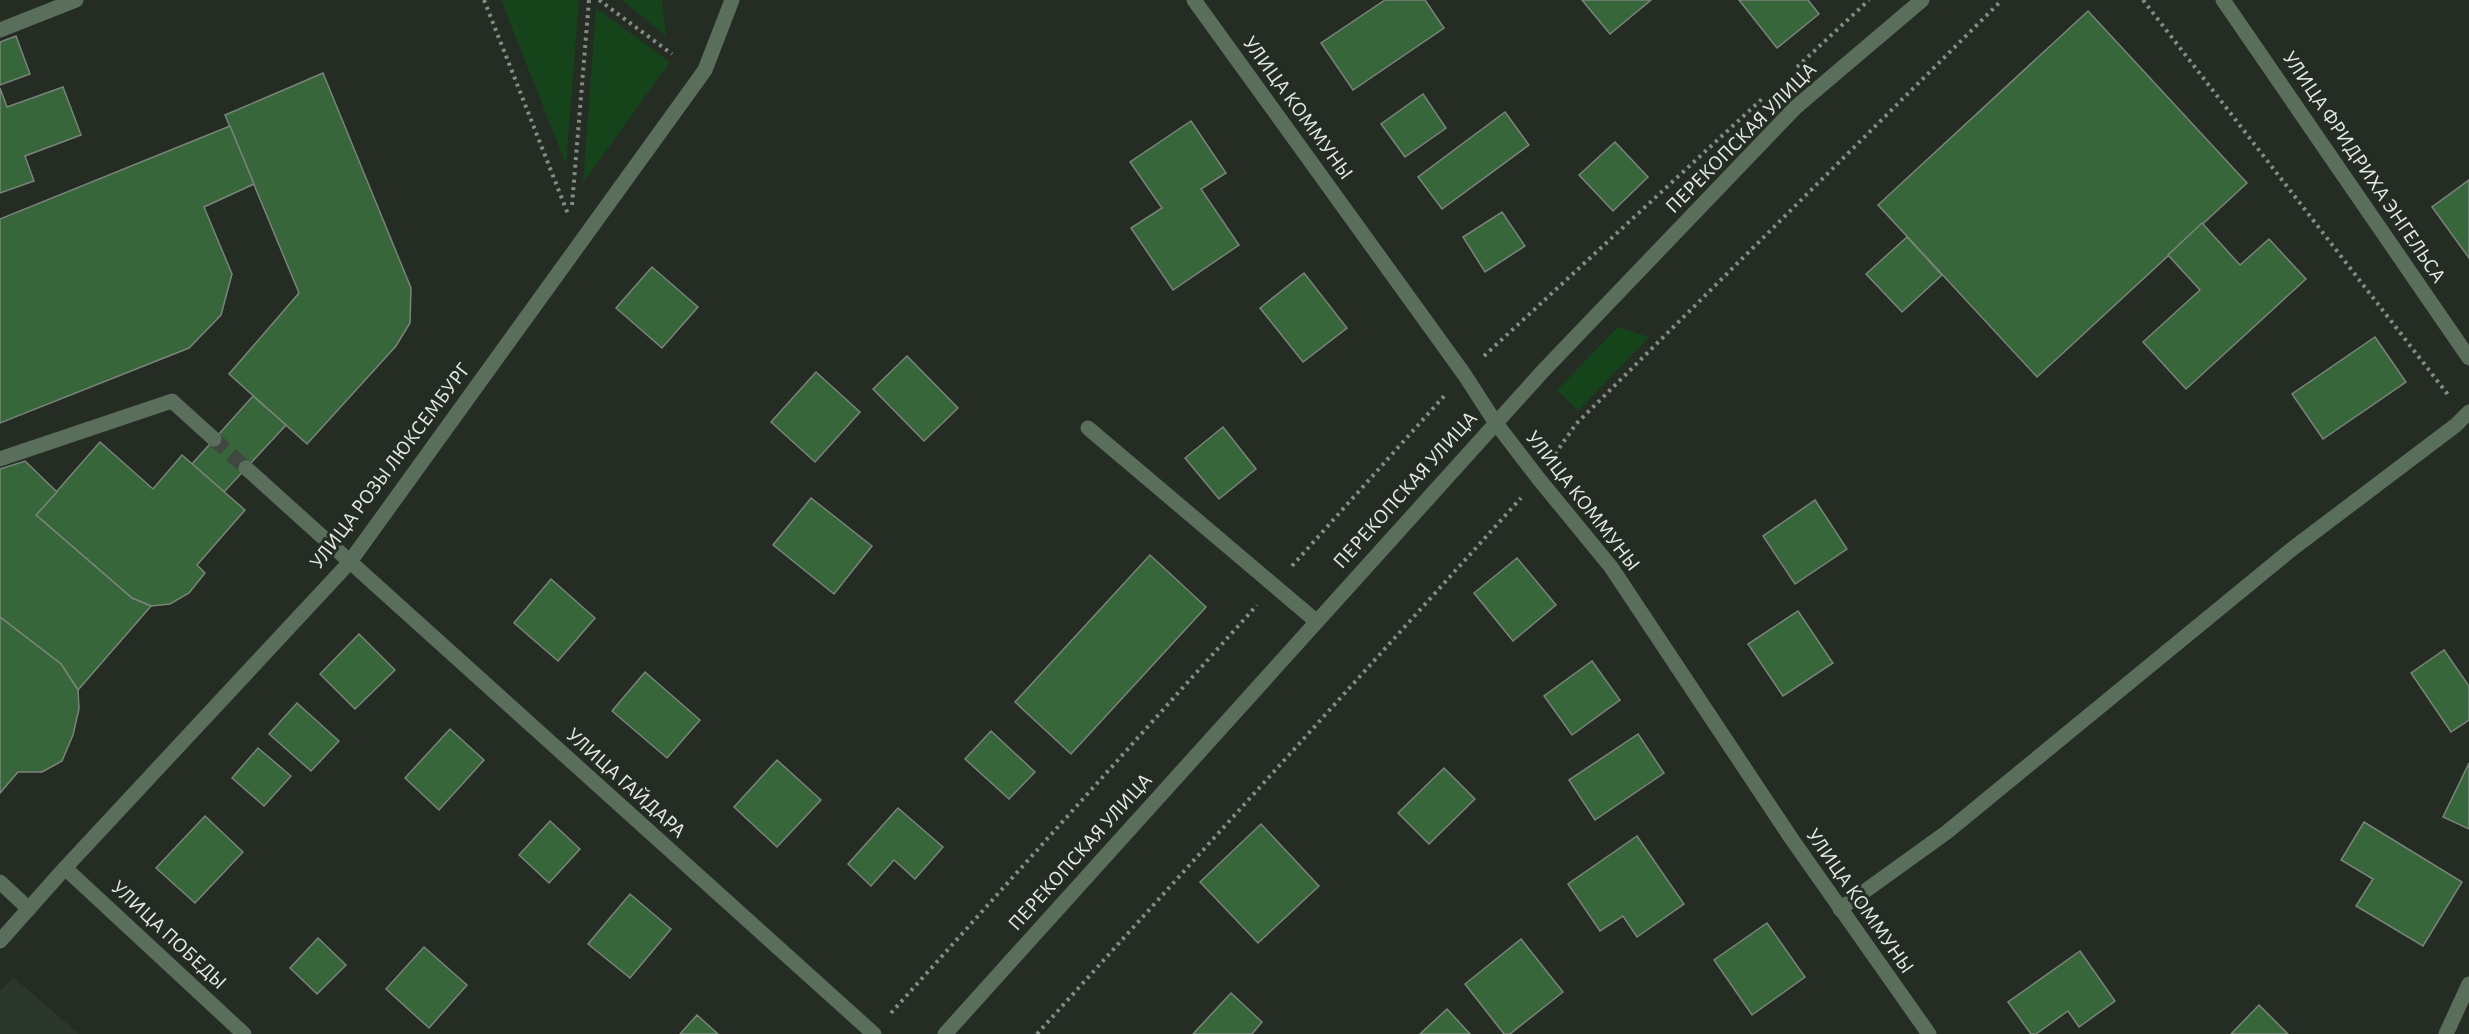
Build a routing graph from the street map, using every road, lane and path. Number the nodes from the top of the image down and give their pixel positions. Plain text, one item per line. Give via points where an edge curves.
1 (76, 0) edge
2 (484, 0) edge
3 (589, 0) edge
4 (599, 0) edge
5 (732, 0) edge
6 (1194, 0) edge
7 (1869, 0) edge
8 (1922, 0) edge
9 (2002, 0) edge
10 (2143, 0) edge
11 (2223, 0) edge
12 (0, 30) edge
13 (672, 54) dead end
14 (1790, 73) dead end
15 (1763, 98) dead end
16 (2469, 358) edge
17 (1464, 375) junction
18 (2467, 414) edge
19 (1496, 422) junction
20 (1088, 428) dead end
21 (214, 439) tunnel mouth
22 (0, 459) edge
23 (246, 468) tunnel mouth
24 (1538, 478) junction
25 (349, 563) junction
26 (1274, 586) junction
27 (1316, 621) junction
28 (65, 868) junction
29 (0, 882) edge
30 (29, 909) junction
31 (1840, 909) junction
32 (0, 941) edge
33 (2469, 984) edge
34 (874, 1033) edge
35 (244, 1034) edge
36 (945, 1034) edge
37 (1037, 1034) edge
38 (1929, 1034) edge
39 (2446, 1034) edge

1 - 12 street
2 - 3 path via 571,221
4 - 13 path
5 - 25 street, УЛИЦА РОЗЫ ЛЮКСЕМБУРГ via 705,70
6 - 17 street, УЛИЦА КОММУНЫ
7 - 14 path
8 - 19 street, ПЕРЕКОПСКАЯ УЛИЦА via 1796,107
9 - 24 path via 1576,424
10 - 18 path
11 - 16 street, УЛИЦА ФРИДРИХА ЭНГЕЛЬСА
15 - 17 path
17 - 19 street, УЛИЦА КОММУНЫ
17 - 26 path
18 - 31 street via 2292,549 1947,832
19 - 24 street, УЛИЦА КОММУНЫ
19 - 27 street, ПЕРЕКОПСКАЯ УЛИЦА
20 - 26 street
21 - 22 street via 172,401
23 - 25 street, УЛИЦА ГАЙДАРА
24 - 31 street, УЛИЦА КОММУНЫ via 1611,567
24 - 37 path
25 - 28 street, УЛИЦА РОЗЫ ЛЮКСЕМБУРГ
25 - 34 street, УЛИЦА ГАЙДАРА
26 - 27 street
26 - 34 path
27 - 36 street, ПЕРЕКОПСКАЯ УЛИЦА
28 - 30 street, УЛИЦА РОЗЫ ЛЮКСЕМБУРГ
28 - 35 street, УЛИЦА ПОБЕДЫ
29 - 30 street
30 - 32 street, УЛИЦА РОЗЫ ЛЮКСЕМБУРГ
31 - 38 street, УЛИЦА КОММУНЫ
33 - 39 street

